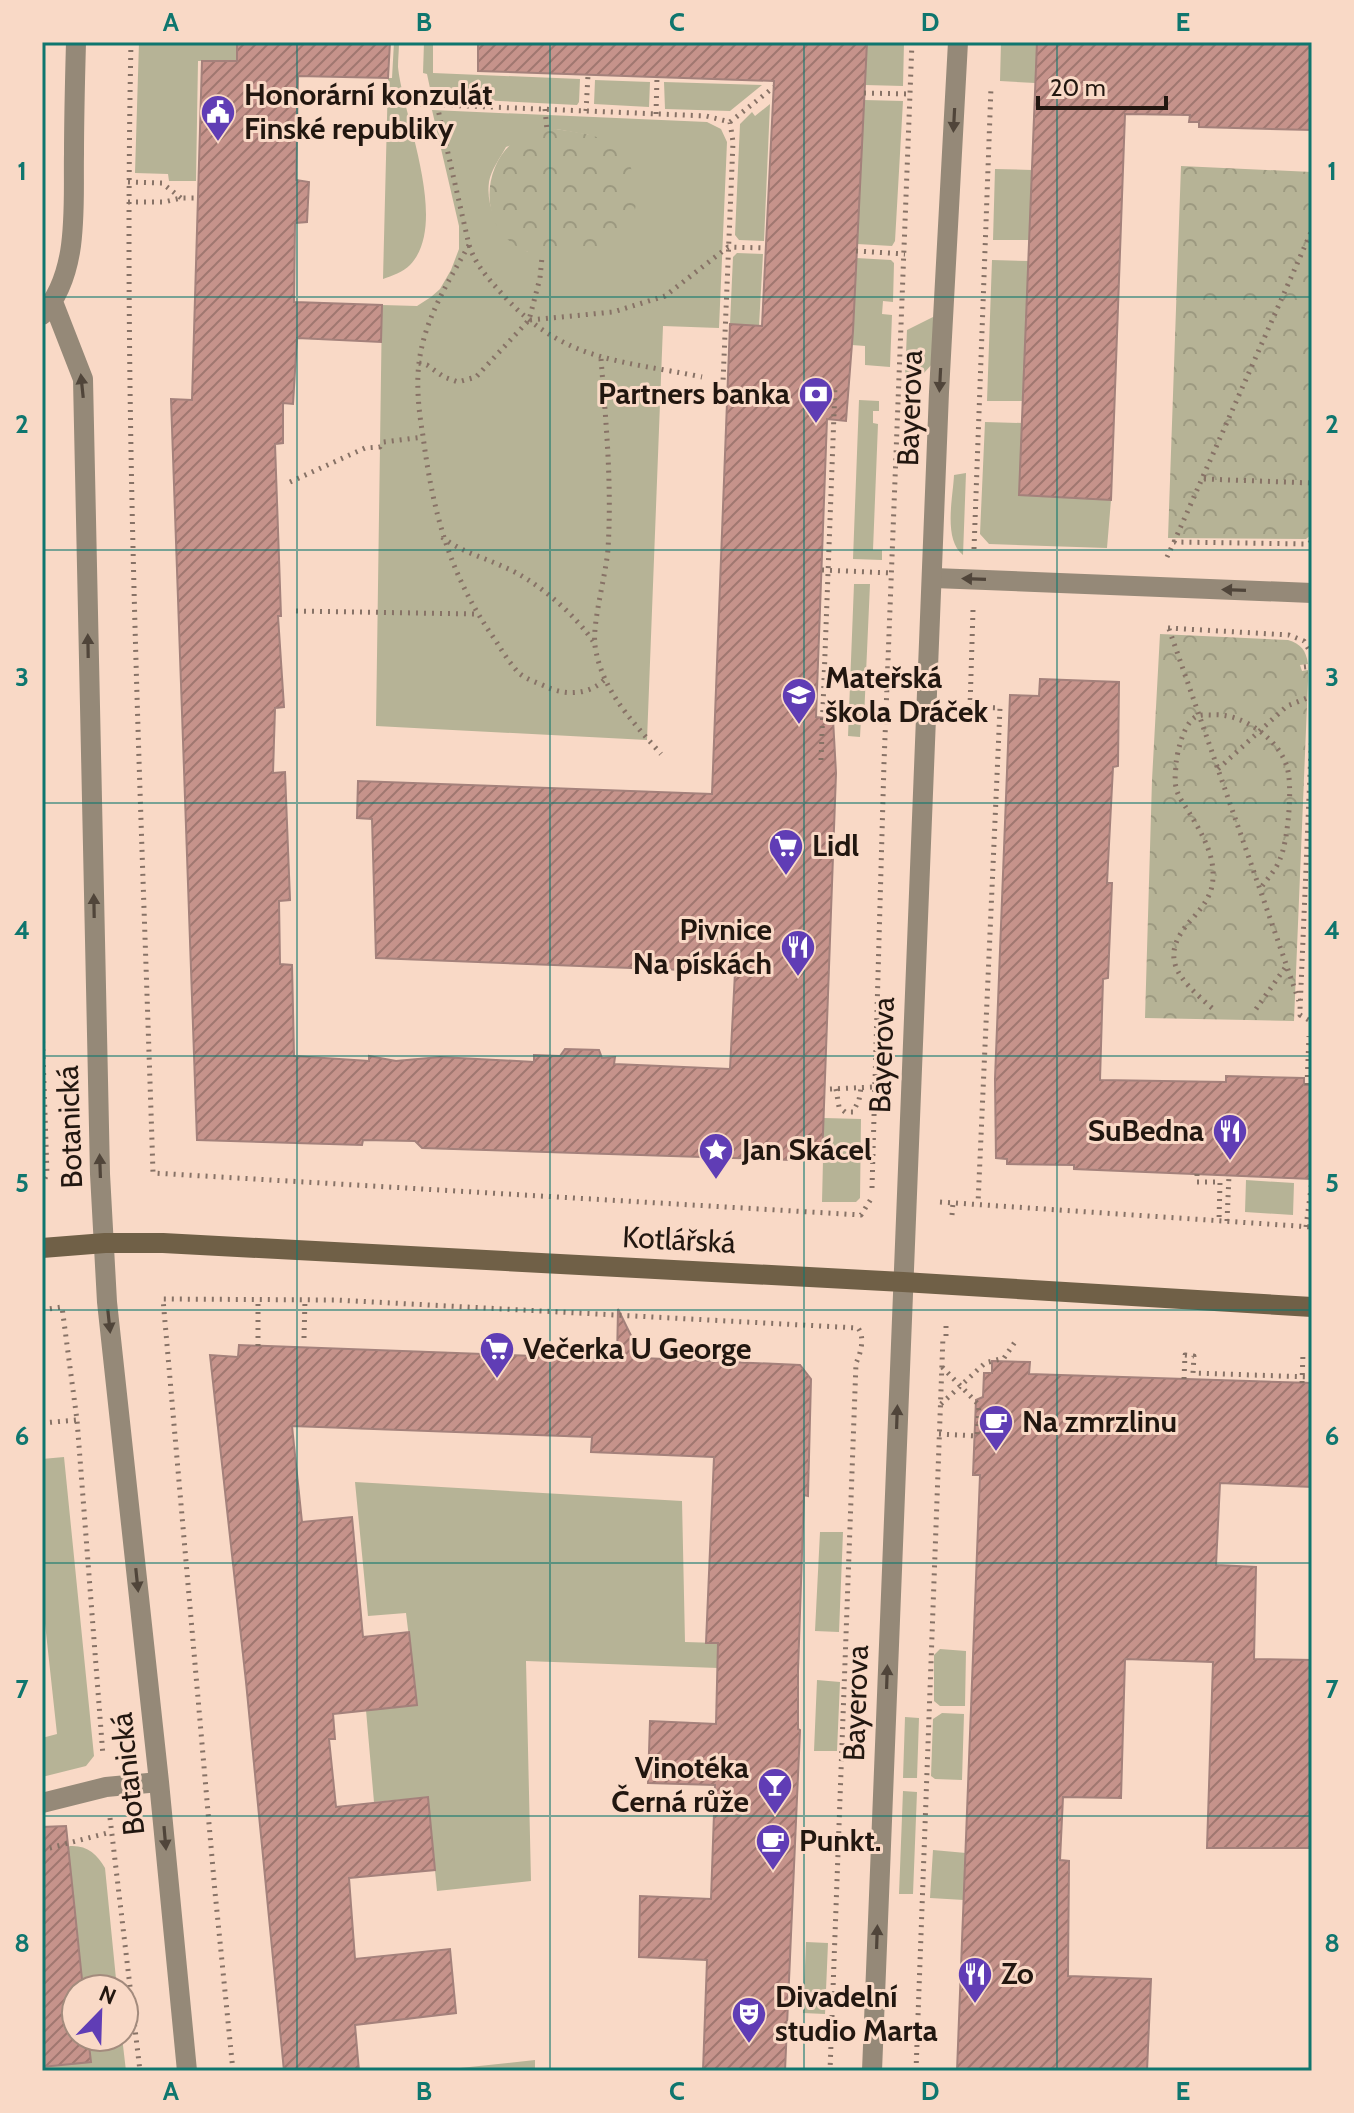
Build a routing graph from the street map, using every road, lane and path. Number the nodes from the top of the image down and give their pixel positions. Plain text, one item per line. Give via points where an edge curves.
1 (76, 42) edge
2 (131, 42) edge
3 (912, 42) edge
4 (958, 42) edge
5 (992, 74) dead end
6 (588, 75) dead end
7 (657, 77) dead end
8 (774, 87) dead end
9 (864, 93) dead end
10 (910, 94) junction
11 (419, 104) dead end
12 (437, 105) junction
13 (545, 109) junction
14 (586, 111) junction
15 (656, 114) junction
16 (730, 122) junction
17 (547, 130) dead end
18 (128, 182) junction
19 (181, 198) junction
20 (199, 198) dead end
21 (128, 202) junction
22 (1312, 230) edge
23 (469, 245) junction
24 (728, 247) junction
25 (766, 248) dead end
26 (856, 251) dead end
27 (905, 254) junction
28 (542, 257) dead end
29 (48, 309) edge
30 (529, 320) junction
31 (601, 359) junction
32 (419, 363) junction
33 (702, 377) dead end
34 (723, 382) dead end
35 (835, 387) dead end
36 (423, 437) junction
37 (1204, 479) junction
38 (290, 482) dead end
39 (1312, 483) edge
40 (441, 536) junction
41 (1312, 541) edge
42 (1174, 542) junction
43 (1167, 557) dead end
44 (974, 560) dead end
45 (825, 571) junction
46 (892, 573) junction
47 (934, 578) junction
48 (1312, 593) edge
49 (972, 605) dead end
50 (296, 611) dead end
51 (476, 614) junction
52 (595, 644) junction
53 (1312, 655) edge
54 (1312, 666) edge
55 (1304, 667) dead end
56 (605, 679) junction
57 (1312, 696) edge
58 (1199, 716) junction
59 (1312, 727) edge
60 (1260, 732) junction
61 (661, 754) dead end
62 (821, 760) dead end
63 (1218, 769) junction
64 (1260, 889) junction
65 (1287, 964) junction
66 (1300, 1004) junction
67 (1212, 1008) dead end
68 (1256, 1009) dead end
69 (1312, 1022) edge
70 (42, 1025) edge
71 (1309, 1036) dead end
72 (1307, 1085) dead end
73 (874, 1087) junction
74 (861, 1088) junction
75 (1197, 1174) dead end
76 (1229, 1175) dead end
77 (1312, 1180) edge
78 (42, 1185) edge
79 (871, 1199) junction
80 (882, 1199) dead end
81 (940, 1202) dead end
82 (953, 1202) junction
83 (978, 1204) junction
84 (952, 1215) dead end
85 (1219, 1221) junction
86 (1227, 1221) junction
87 (1309, 1227) edge
88 (105, 1243) junction
89 (42, 1248) edge
90 (903, 1282) junction
91 (258, 1299) junction
92 (305, 1300) junction
93 (1312, 1307) edge
94 (42, 1310) edge
95 (946, 1325) dead end
96 (304, 1338) dead end
97 (1017, 1339) dead end
98 (258, 1346) dead end
99 (1303, 1353) dead end
100 (942, 1366) junction
101 (1312, 1377) edge
102 (1184, 1379) dead end
103 (1302, 1380) junction
104 (960, 1386) junction
105 (940, 1405) junction
106 (77, 1420) junction
107 (42, 1423) edge
108 (939, 1434) junction
109 (104, 1767) dead end
110 (159, 1782) junction
111 (42, 1803) edge
112 (108, 1808) dead end
113 (111, 1832) junction
114 (42, 1850) edge
115 (140, 2071) edge
116 (187, 2071) edge
117 (233, 2071) edge
118 (830, 2071) edge
119 (872, 2071) edge
120 (916, 2071) edge

1 - 29 street, Botanická via 72,233 63,281
2 - 18 path
3 - 10 path
4 -> 47 street, Bayerova
5 - 44 path
6 - 14 path
7 - 15 path
8 - 16 path
9 - 10 path
10 - 27 path
11 - 12 path
12 - 13 path
12 - 23 path
13 - 14 path
13 - 17 path
14 - 15 path
15 - 16 path
16 - 24 path
18 - 19 path via 162,183
18 - 21 path
19 - 20 path
19 - 21 path
21 - 79 path via 153,1173 861,1215
22 - 37 path
23 - 30 path via 475,264
23 - 32 path via 442,293
24 - 25 path
24 - 30 path via 665,296 613,312
24 - 34 path
26 - 27 path
27 - 46 path
28 - 30 path
88 -> 29 street, Botanická via 83,379
30 - 31 path
30 - 32 path via 476,377 458,382
31 - 33 path
31 - 52 path via 609,462 608,550
32 - 36 path
35 - 45 path
36 - 38 path via 365,448
36 - 40 path
37 - 39 path
37 - 42 path
40 - 51 path
40 - 52 path via 508,568 582,623
41 - 42 path
42 - 43 path
45 - 46 path
45 - 62 path
46 - 73 path
48 -> 47 street
47 - 90 street, Bayerova
49 - 83 path via 970,707 1000,708
50 - 51 path
51 - 56 path via 519,673 557,691 596,689
52 - 56 path
53 - 58 path via 1304,641 1289,635 1168,626
54 - 55 path
56 - 61 path via 617,705
57 - 60 path via 1287,706
58 - 60 path via 1238,718
58 - 63 path
58 - 67 path via 1183,737 1175,785 1209,850 1213,877 1208,901 1184,927 1172,959 1185,984
59 - 66 path
60 - 63 path
60 - 64 path via 1287,767 1289,791 1281,857
63 - 64 path
64 - 65 path
65 - 66 path
65 - 68 path
66 - 69 path via 1300,1015
70 - 78 path via 47,1174
71 - 72 path
73 - 74 path
73 - 79 path
74 - 74 path via 833,1089 839,1107 853,1112
75 - 85 path via 1197,1182 1220,1182
76 - 86 path
77 - 87 path
79 - 80 path
81 - 82 path
82 - 83 path
82 - 84 path
83 - 85 path
85 - 86 path
86 - 87 path
88 - 89 main road, Kotlářská
88 - 90 main road, Kotlářská
88 -> 110 street, Botanická
90 - 93 main road, Kotlářská
119 -> 90 street, Bayerova
91 - 92 path
91 - 98 path
91 - 117 path via 163,1299
92 - 96 path
92 - 118 path via 853,1326 861,1332
94 - 106 path via 62,1307
95 - 100 path
97 - 104 path via 1004,1358 985,1363
99 - 103 path
100 - 104 path
100 - 105 path
101 - 103 path
102 - 103 path via 1185,1355 1194,1356 1193,1373
104 - 105 path
104 - 108 path via 979,1405 977,1436
105 - 108 path
106 - 107 path
106 - 109 path
108 - 120 path
110 - 111 street via 106,1787
110 -> 116 street, Botanická
112 - 113 path
113 - 114 path
113 - 115 path

